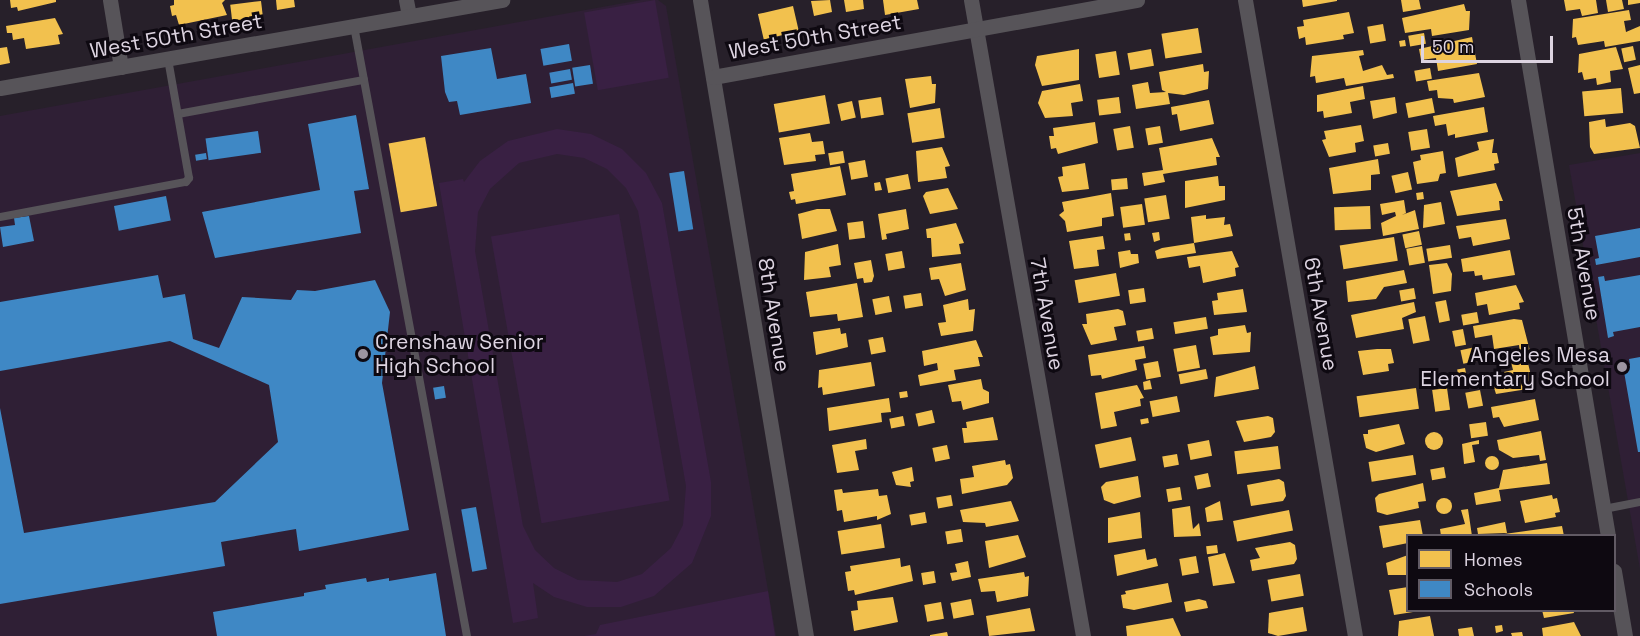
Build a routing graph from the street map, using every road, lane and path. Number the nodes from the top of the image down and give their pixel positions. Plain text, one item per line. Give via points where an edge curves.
1 (110, 0) edge
2 (406, 0) edge
3 (502, 0) edge
4 (700, 0) edge
5 (971, 0) edge
6 (1137, 0) edge
7 (1245, 0) edge
8 (1518, 0) edge
9 (409, 16) junction
10 (354, 26) junction
11 (976, 29) junction
12 (168, 59) junction
13 (121, 67) junction
14 (713, 77) junction
15 (364, 80) junction
16 (0, 88) edge
17 (178, 114) junction
18 (0, 217) edge
19 (1640, 502) edge
20 (1604, 509) junction
21 (1608, 534) edge
22 (1616, 584) edge
23 (467, 636) edge
24 (806, 636) edge
25 (1083, 636) edge
26 (1355, 636) edge
27 (1625, 636) edge

1 - 13 street
2 - 9 street
3 - 9 street, West 50th Street
4 - 14 street, 8th Avenue
5 - 11 street, 7th Avenue
6 - 11 street, West 50th Street
7 - 26 street, 6th Avenue
8 - 20 street, 5th Avenue
9 - 10 street, West 50th Street
10 - 12 street, West 50th Street
10 - 15 lane
11 - 14 street, West 50th Street
11 - 25 street, 7th Avenue
12 - 13 street, West 50th Street
12 - 17 lane
13 - 16 street, West 50th Street
14 - 24 street, 8th Avenue
15 - 17 lane
15 - 23 lane
17 - 18 lane via 189,178 186,182
19 - 20 lane
20 - 21 street, 5th Avenue
22 - 27 street

